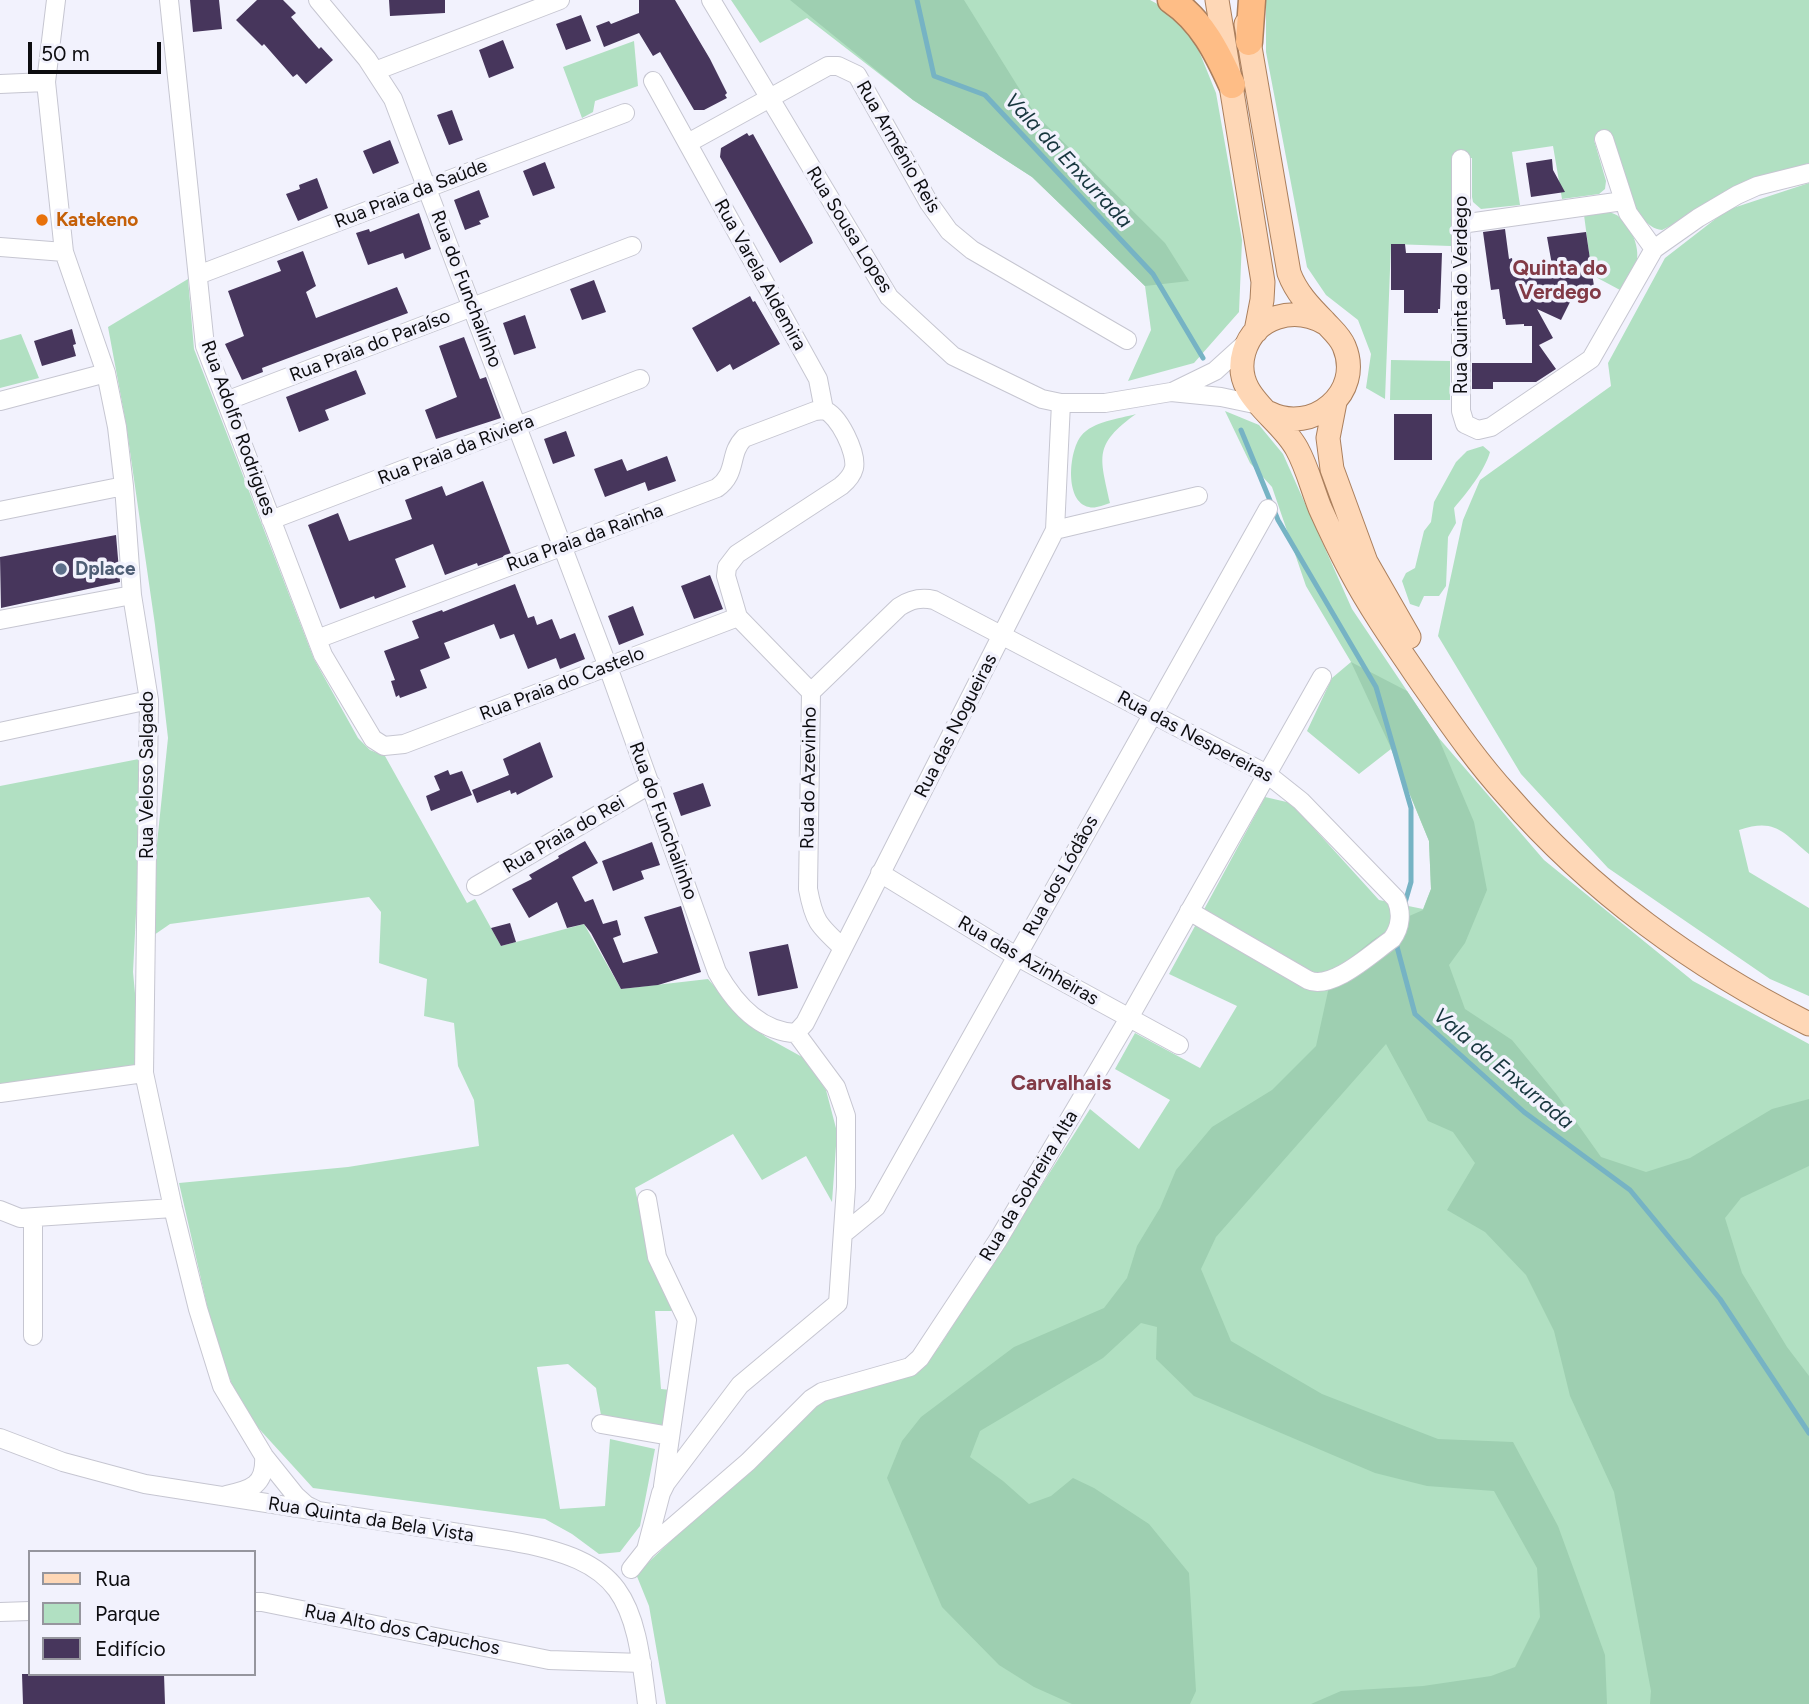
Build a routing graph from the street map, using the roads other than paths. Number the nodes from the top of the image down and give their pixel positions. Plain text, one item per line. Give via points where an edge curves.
1 (56, 0) edge
2 (169, 0) edge
3 (318, 0) edge
4 (560, 0) edge
5 (710, 0) edge
6 (1171, 0) edge
7 (1217, 0) edge
8 (1241, 0) edge
9 (1252, 0) edge
10 (1249, 42) junction
11 (375, 71) junction
12 (653, 81) dead end
13 (46, 82) junction
14 (0, 84) edge
15 (1232, 85) junction
16 (769, 97) junction
17 (625, 113) dead end
18 (1604, 139) dead end
19 (688, 143) junction
20 (1461, 159) dead end
21 (1809, 173) edge
22 (427, 188) junction
23 (1623, 201) junction
24 (1461, 224) junction
25 (632, 246) dead end
26 (0, 247) edge
27 (1654, 249) junction
28 (64, 252) junction
29 (198, 275) junction
30 (472, 307) junction
31 (1325, 323) junction
32 (1252, 335) junction
33 (1127, 340) dead end
34 (106, 373) junction
35 (640, 379) dead end
36 (1171, 392) junction
37 (0, 401) edge
38 (226, 401) junction
39 (1335, 402) junction
40 (1060, 403) junction
41 (1262, 408) junction
42 (824, 410) junction
43 (517, 426) junction
44 (124, 486) junction
45 (1198, 496) dead end
46 (1268, 509) dead end
47 (0, 512) edge
48 (271, 520) junction
49 (1055, 530) junction
50 (562, 546) junction
51 (132, 595) junction
52 (738, 617) junction
53 (0, 620) edge
54 (1003, 634) junction
55 (317, 639) junction
56 (608, 667) junction
57 (1322, 677) dead end
58 (811, 692) junction
59 (149, 700) junction
60 (1151, 714) junction
61 (0, 732) edge
62 (384, 746) joint
63 (1267, 774) junction
64 (651, 784) junction
65 (880, 873) junction
66 (476, 886) dead end
67 (1189, 911) junction
68 (842, 947) junction
69 (1016, 956) junction
70 (1809, 1011) edge
71 (1129, 1018) junction
72 (1809, 1024) edge
73 (796, 1033) junction
74 (1179, 1045) dead end
75 (144, 1073) junction
76 (0, 1093) edge
77 (647, 1199) dead end
78 (173, 1208) junction
79 (0, 1210) edge
80 (33, 1218) junction
81 (843, 1234) junction
82 (33, 1336) dead end
83 (601, 1424) dead end
84 (670, 1436) junction
85 (0, 1438) edge
86 (264, 1456) junction
87 (258, 1483) junction
88 (287, 1483) junction
89 (662, 1493) junction
90 (219, 1496) junction
91 (269, 1504) junction
92 (320, 1512) junction
93 (646, 1550) junction
94 (631, 1569) junction
95 (598, 1571) junction
96 (620, 1593) junction
97 (256, 1602) edge
98 (28, 1611) edge
99 (0, 1612) edge
100 (642, 1663) junction
101 (647, 1704) edge

1 - 13 street, Rua Veloso Salgado
2 - 29 street, Rua Adolfo Rodrigues
3 - 11 street, Rua do Funchalinho
4 - 11 street
5 - 16 street, Rua Sousa Lopes
6 - 15 highway via 1186,10 1214,45
7 - 15 main road
8 - 10 main road
9 - 10 highway
10 - 31 main road via 1289,273 1300,295
11 - 22 street, Rua do Funchalinho via 393,99
12 - 19 street, Rua Varela Aldemira
13 - 14 street
13 - 28 street, Rua Veloso Salgado
15 - 32 main road via 1263,282
16 - 19 street
16 - 33 street, Rua Arménio Reis via 828,66 857,75 949,232
16 - 40 street, Rua Sousa Lopes via 889,297 953,356 1042,399
17 - 22 street, Rua Praia da Saúde
18 - 23 street
19 - 42 street, Rua Varela Aldemira via 818,379
20 - 24 street, Rua Quinta do Verdego
21 - 27 street via 1737,195
22 - 29 street, Rua Praia da Saúde
22 - 30 street, Rua do Funchalinho
23 - 24 street
23 - 27 street
24 - 27 street, Rua Quinta do Verdego via 1461,411 1471,428 1485,430 1591,359
25 - 30 street, Rua Praia do Paraíso
26 - 28 street
28 - 34 street, Rua Veloso Salgado
29 - 38 street, Rua Adolfo Rodrigues via 205,346
30 - 38 street, Rua Praia do Paraíso
30 - 43 street, Rua do Funchalinho
31 - 32 main road via 1308,315 1289,314 1271,320
31 - 39 main road via 1344,346 1348,365 1345,385
32 - 36 street, Rua Sousa Lopes via 1215,371
32 - 41 main road via 1242,370 1249,393
34 - 37 street
34 - 44 street, Rua Veloso Salgado
35 - 43 street, Rua Praia da Riviera
36 - 40 street, Rua Sousa Lopes via 1105,403
36 - 41 street, Rua Sousa Lopes via 1221,397
38 - 48 street, Rua Adolfo Rodrigues
39 - 41 main road via 1302,419 1283,418
39 - 70 main road via 1329,458 1366,562 1446,696 1490,756 1594,867 1659,920 1740,975
40 - 49 street, Rua das Nogueiras
41 - 72 main road via 1296,447 1335,539 1379,619 1461,739 1507,796 1596,883 1667,940
42 - 50 street, Rua Praia da Rainha via 744,438 730,476 718,488
42 - 52 street, Rua do Azevinho via 838,421 853,453 853,470 841,486 731,560 726,576
43 - 48 street, Rua Praia da Riviera
43 - 50 street, Rua do Funchalinho
44 - 47 street
44 - 51 street, Rua Veloso Salgado
45 - 49 street
46 - 60 street, Rua dos Lódãos
48 - 55 street, Rua Adolfo Rodrigues
49 - 54 street, Rua das Nogueiras
50 - 55 street, Rua Praia da Rainha
50 - 56 street, Rua do Funchalinho
51 - 53 street
51 - 59 street, Rua Veloso Salgado
52 - 56 street, Rua Praia do Castelo
52 - 58 street, Rua do Azevinho
54 - 58 street, Rua das Nespereiras via 934,600 914,599 899,607
54 - 60 street, Rua das Nespereiras
54 - 65 street, Rua das Nogueiras
55 - 62 street, Rua Adolfo Rodrigues via 369,733
56 - 62 street, Rua Praia do Castelo via 404,744
56 - 64 street, Rua do Funchalinho
57 - 63 street, Rua da Sobreira Alta
58 - 68 street, Rua do Azevinho via 808,889 819,927
59 - 61 street
59 - 75 street, Rua Veloso Salgado
60 - 63 street, Rua das Nespereiras
60 - 69 street, Rua dos Lódãos
63 - 67 street, Rua da Sobreira Alta
63 - 67 street, Rua das Nespereiras via 1301,801 1396,899 1400,918 1396,934 1335,979 1313,983
64 - 66 street, Rua Praia do Rei
64 - 73 street, Rua do Funchalinho via 721,979 759,1021
65 - 68 street, Rua das Nogueiras
65 - 69 street, Rua das Azinheiras
67 - 71 street, Rua da Sobreira Alta
68 - 73 street, Rua das Nogueiras
69 - 71 street, Rua das Azinheiras
69 - 81 street, Rua dos Lódãos via 876,1207
71 - 74 street, Rua das Azinheiras
71 - 93 street, Rua da Sobreira Alta via 998,1240 920,1357 910,1367 811,1399 748,1462
73 - 81 street via 835,1087 846,1116
75 - 76 street
75 - 78 street, Rua Veloso Salgado
77 - 84 street via 657,1257 687,1320
78 - 80 street
78 - 86 street, Rua Veloso Salgado via 222,1386
79 - 80 street
80 - 82 street
81 - 89 street via 838,1303 740,1385
83 - 84 street
84 - 89 street
85 - 90 street, Rua Quinta da Bela Vista via 97,1473
86 - 87 street
86 - 88 street, Rua Veloso Salgado
87 - 90 street via 244,1492
87 - 91 street
88 - 91 street via 278,1500
88 - 92 street, Rua Veloso Salgado
89 - 93 street
90 - 91 street, Rua Quinta da Bela Vista
91 - 92 street, Rua Quinta da Bela Vista
92 - 95 street, Rua Quinta da Bela Vista via 538,1546
93 - 94 street
94 - 95 street
94 - 96 street
95 - 96 street, Rua Quinta da Bela Vista
96 - 100 street, Rua Quinta da Bela Vista
97 - 100 street, Rua Alto dos Capuchos via 549,1660
98 - 99 street
100 - 101 street, Rua Quinta da Bela Vista

